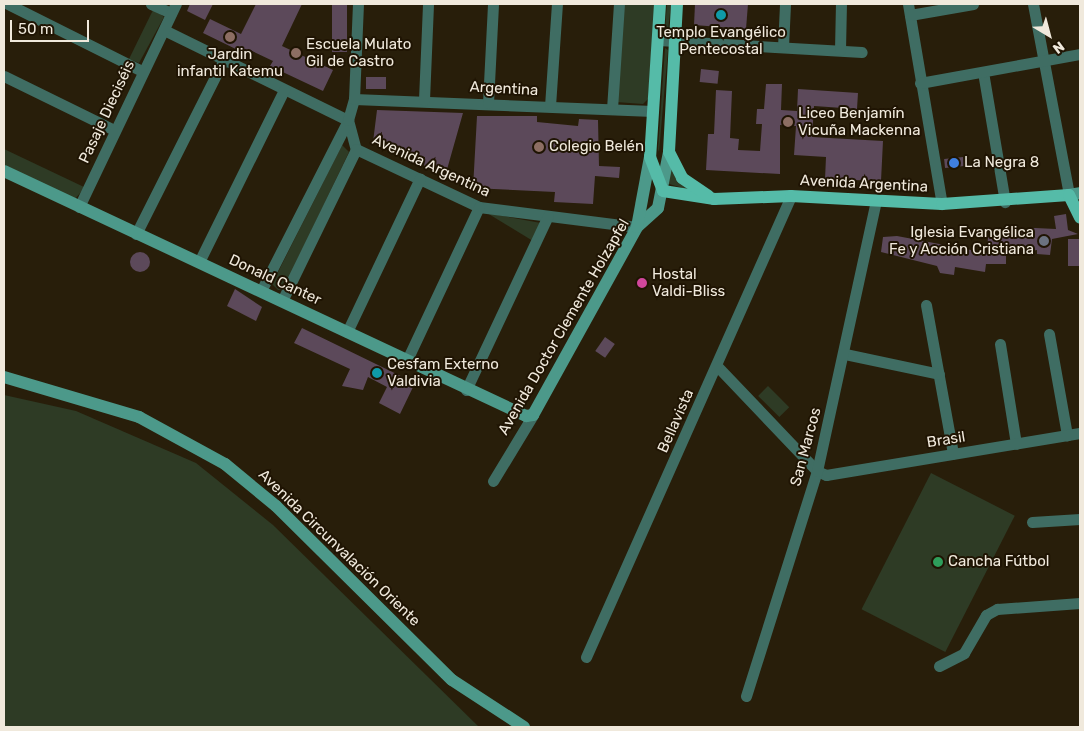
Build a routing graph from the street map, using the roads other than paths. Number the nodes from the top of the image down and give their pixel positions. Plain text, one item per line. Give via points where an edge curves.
1 (5, 4) edge
2 (151, 4) edge
3 (358, 4) edge
4 (428, 4) edge
5 (493, 4) edge
6 (557, 4) edge
7 (619, 4) edge
8 (660, 4) edge
9 (677, 4) edge
10 (786, 4) edge
11 (841, 4) edge
12 (973, 4) edge
13 (1033, 4) edge
14 (173, 9) edge
15 (909, 9) edge
16 (164, 30) junction
17 (658, 40) junction
18 (674, 41) junction
19 (783, 47) junction
20 (840, 50) junction
21 (862, 52) dead end
22 (1080, 54) edge
23 (224, 59) junction
24 (1044, 60) junction
25 (142, 72) junction
26 (983, 72) junction
27 (4, 76) edge
28 (920, 83) junction
29 (284, 90) junction
30 (354, 99) junction
31 (424, 100) junction
32 (488, 103) junction
33 (550, 106) junction
34 (612, 109) junction
35 (653, 111) junction
36 (348, 120) junction
37 (114, 130) junction
38 (356, 149) junction
39 (669, 152) junction
40 (650, 157) junction
41 (4, 171) edge
42 (420, 178) junction
43 (663, 191) junction
44 (1075, 194) edge
45 (791, 196) junction
46 (714, 199) junction
47 (876, 200) junction
48 (1005, 202) junction
49 (942, 204) junction
50 (79, 207) junction
51 (480, 207) junction
52 (548, 216) junction
53 (1080, 218) edge
54 (637, 227) junction
55 (136, 234) junction
56 (199, 262) junction
57 (261, 291) junction
58 (282, 301) junction
59 (926, 306) dead end
60 (347, 332) junction
61 (1049, 334) dead end
62 (1000, 344) dead end
63 (845, 354) junction
64 (406, 362) junction
65 (717, 366) junction
66 (939, 374) junction
67 (4, 377) edge
68 (466, 390) junction
69 (533, 415) junction
70 (1080, 433) edge
71 (1067, 435) junction
72 (1016, 444) junction
73 (953, 454) junction
74 (816, 471) junction
75 (493, 481) dead end
76 (1080, 519) edge
77 (1032, 522) dead end
78 (1080, 603) edge
79 (586, 657) dead end
80 (940, 666) dead end
81 (746, 696) dead end
82 (524, 727) edge

1 - 25 street
2 - 14 street
3 - 30 street
4 - 31 street
5 - 32 street
6 - 33 street
7 - 34 street
8 - 17 main road
9 - 18 main road, Avenida Doctor Clemente Holzapfel
10 - 19 street
11 - 20 street
12 - 15 street
13 - 24 street
14 - 16 street, Pasaje Dieciséis
15 - 28 street
16 - 23 street
16 - 25 street, Pasaje Dieciséis
17 - 18 street
17 - 35 main road
18 - 19 street
18 - 39 main road, Avenida Doctor Clemente Holzapfel
19 - 20 street
20 - 21 street
22 - 24 street
23 - 29 street
23 - 55 street
24 - 26 street
24 - 44 street
25 - 37 street, Pasaje Dieciséis
26 - 28 street
26 - 48 street
27 - 37 street
28 - 49 street
29 - 36 street
29 - 56 street
30 - 31 street, Argentina
30 - 36 street
31 - 32 street, Argentina
32 - 33 street, Argentina
33 - 34 street, Argentina
34 - 35 street, Argentina
35 - 40 main road
36 - 38 street, Avenida Argentina
36 - 57 street
37 - 50 street, Pasaje Dieciséis
38 - 42 street, Avenida Argentina
38 - 58 street
39 - 43 street, Avenida Doctor Clemente Holzapfel
39 - 46 main road via 682,178
40 - 43 main road
40 - 54 street
41 - 50 street, Donald Canter
42 - 51 street, Avenida Argentina
42 - 60 street
43 - 46 main road
43 - 54 street, Avenida Doctor Clemente Holzapfel via 658,208
44 - 48 main road, Avenida Argentina
44 - 53 main road
45 - 46 main road, Avenida Argentina
45 - 47 main road, Avenida Argentina
45 - 65 street, Bellavista
47 - 49 main road, Avenida Argentina
47 - 63 street, San Marcos
48 - 49 main road, Avenida Argentina
50 - 55 street, Donald Canter
51 - 52 street, Avenida Argentina
51 - 64 street
52 - 54 street, Avenida Argentina
52 - 68 street
54 - 69 street, Avenida Doctor Clemente Holzapfel
55 - 56 street, Donald Canter
56 - 57 street, Donald Canter
57 - 58 street, Donald Canter
58 - 60 street, Donald Canter
59 - 66 street
60 - 64 street, Donald Canter
61 - 71 street
62 - 72 street
63 - 66 street
63 - 74 street, San Marcos
64 - 68 street, Donald Canter
65 - 74 street
65 - 79 street, Bellavista
66 - 73 street
67 - 82 street, Avenida Circunvalación Oriente via 132,414 225,464 276,506 452,680
68 - 69 street, Donald Canter via 526,416
69 - 75 street, Avenida Doctor Clemente Holzapfel
70 - 71 street, Brasil
71 - 72 street, Brasil
72 - 73 street, Brasil
73 - 74 street, Brasil via 826,475
74 - 81 street, San Marcos
76 - 77 street
78 - 80 street via 996,609 986,615 964,653

